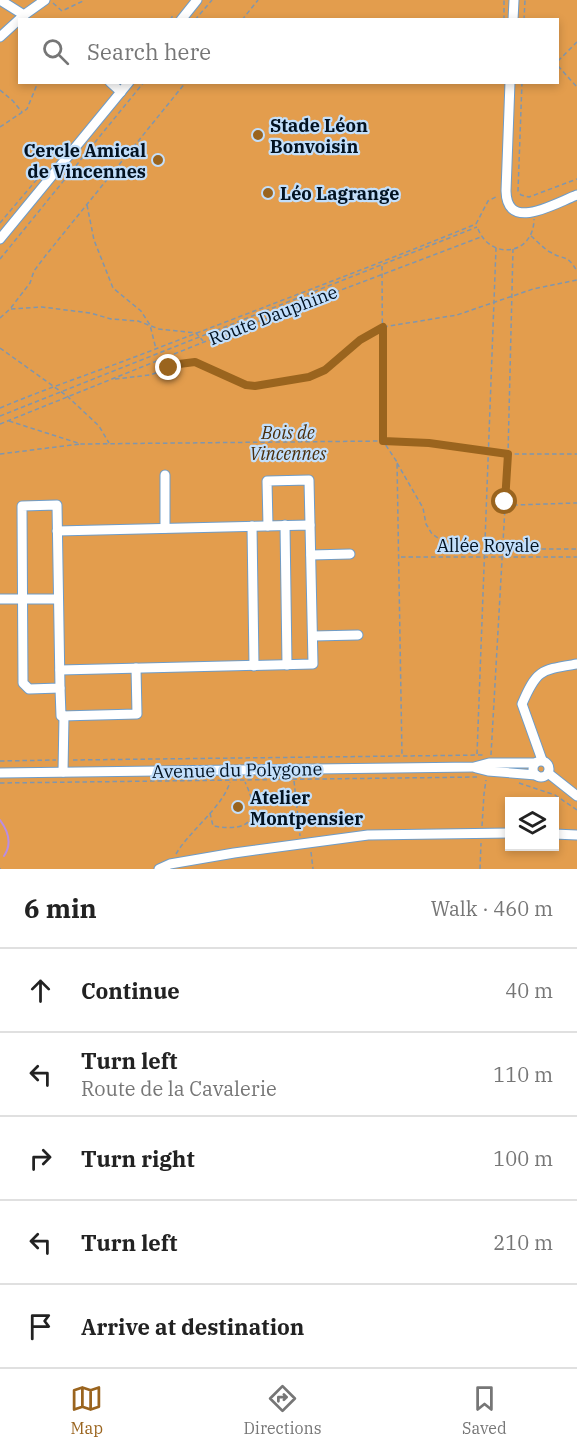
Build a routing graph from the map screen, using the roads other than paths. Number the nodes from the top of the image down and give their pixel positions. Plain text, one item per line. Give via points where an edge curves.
1 (0, 0) edge
2 (45, 0) edge
3 (197, 0) edge
4 (514, 0) edge
5 (24, 15) junction
6 (21, 18) edge
7 (183, 18) edge
8 (513, 18) edge
9 (18, 20) edge
10 (0, 37) edge
11 (112, 84) edge
12 (128, 84) edge
13 (510, 84) edge
14 (122, 92) junction
15 (577, 195) edge
16 (0, 239) edge
17 (165, 475) dead end
18 (285, 525) junction
19 (310, 525) junction
20 (252, 526) junction
21 (268, 526) junction
22 (165, 528) junction
23 (57, 531) junction
24 (350, 554) dead end
25 (311, 555) junction
26 (0, 599) edge
27 (23, 599) junction
28 (58, 599) junction
29 (358, 635) dead end
30 (313, 636) junction
31 (577, 664) edge
32 (286, 665) junction
33 (254, 666) junction
34 (136, 668) junction
35 (60, 670) junction
36 (60, 688) junction
37 (64, 716) junction
38 (538, 762) junction
39 (474, 767) junction
40 (63, 772) junction
41 (0, 773) edge
42 (548, 773) junction
43 (536, 775) junction
44 (577, 796) edge
45 (505, 833) edge
46 (559, 834) edge
47 (577, 835) edge
48 (159, 869) edge

1 - 5 street
2 - 5 street
3 - 7 street
4 - 8 street
5 - 6 street
9 - 10 street
11 - 14 street
12 - 14 street
13 - 15 street via 507,202 512,210 522,214
14 - 16 street
17 - 22 street
18 - 19 street
18 - 21 street
18 - 32 street
19 - 21 street via 309,480 267,481
19 - 25 street
20 - 21 street
20 - 22 street
20 - 33 street
22 - 23 street
23 - 27 street via 57,505 22,506
23 - 28 street
24 - 25 street
25 - 30 street
26 - 27 street
27 - 28 street
27 - 36 street via 23,683 29,689
28 - 35 street
29 - 30 street
30 - 32 street via 313,664
31 - 38 street via 542,672 531,683 522,705
32 - 33 street
33 - 34 street
34 - 35 street
34 - 37 street via 137,714
35 - 36 street
36 - 37 street
37 - 40 street
38 - 39 street, Avenue du Polygone via 490,759
38 - 42 street via 549,766
38 - 43 street via 533,768
39 - 40 street, Avenue du Polygone
39 - 43 street, Avenue du Polygone
40 - 41 street, Avenue du Polygone
42 - 43 street, Avenue du Polygone
42 - 44 street
45 - 48 street via 368,835 234,853
46 - 47 street

